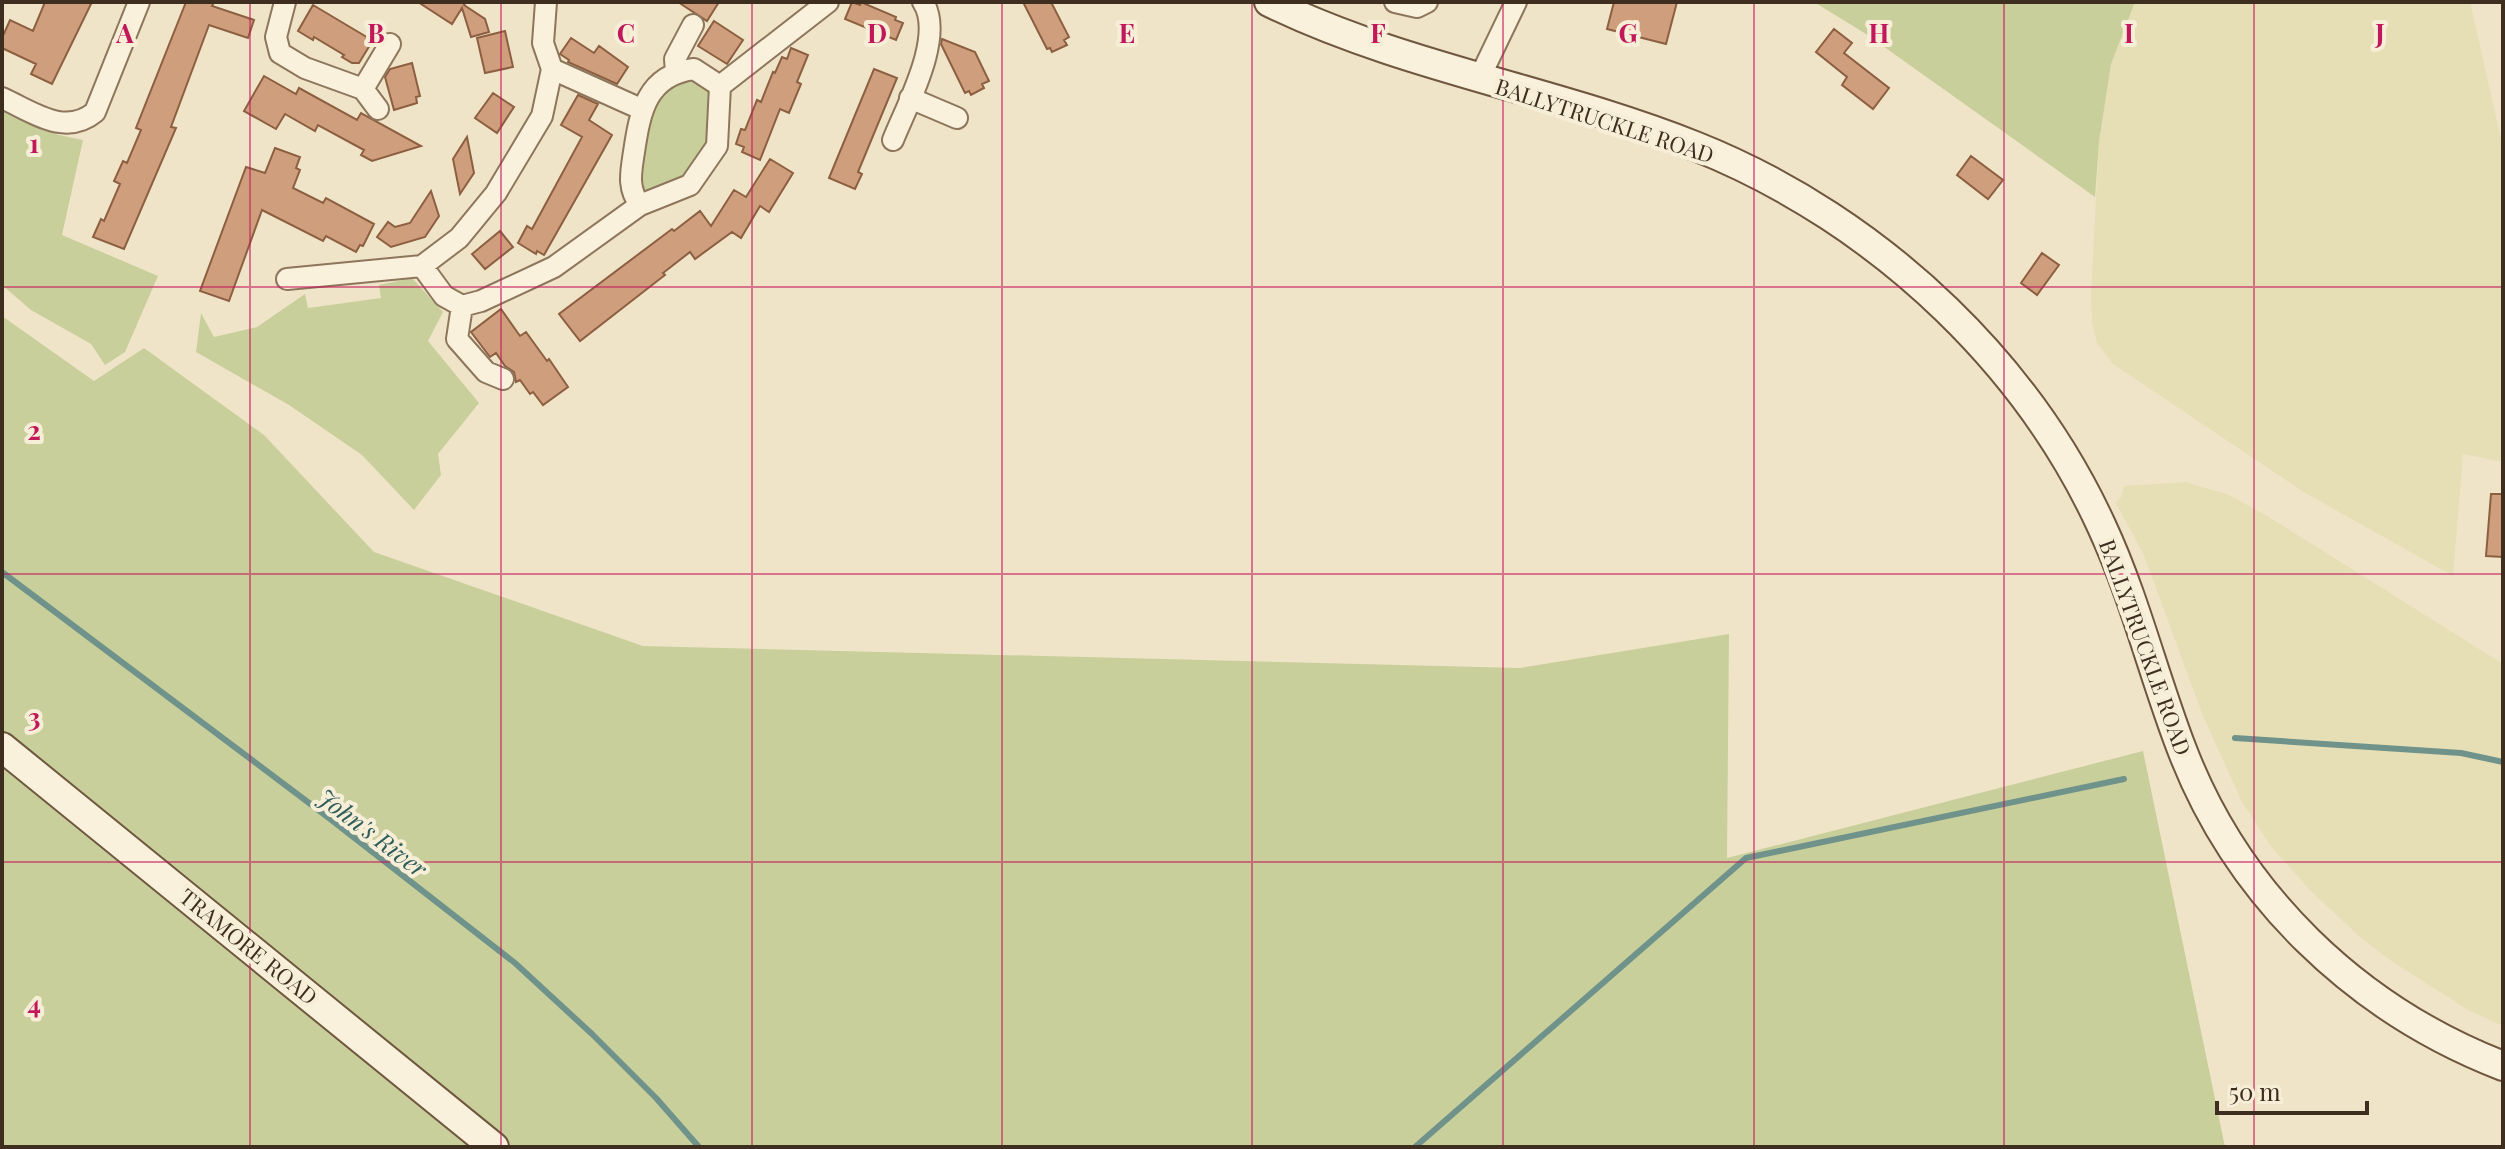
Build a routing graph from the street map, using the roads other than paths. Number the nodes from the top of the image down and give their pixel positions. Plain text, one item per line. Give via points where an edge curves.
1 (139, 2) edge
2 (285, 2) edge
3 (546, 2) edge
4 (828, 2) edge
5 (923, 2) edge
6 (1269, 2) edge
7 (1395, 2) edge
8 (1427, 2) edge
9 (1516, 2) edge
10 (693, 25) dead end
11 (390, 44) dead end
12 (552, 69) junction
13 (676, 72) junction
14 (1479, 79) junction
15 (720, 86) junction
16 (363, 89) junction
17 (2, 98) edge
18 (910, 98) junction
19 (378, 109) dead end
20 (641, 109) junction
21 (957, 118) dead end
22 (893, 140) dead end
23 (640, 205) junction
24 (422, 266) junction
25 (287, 279) dead end
26 (462, 306) junction
27 (503, 379) dead end
28 (2, 747) edge
29 (2503, 1066) edge
30 (494, 1147) edge

1 - 17 street via 95,112 85,121 59,123
2 - 16 street via 276,37 280,53
3 - 12 street via 543,43
4 - 15 street
5 - 18 street via 929,11 930,45
6 - 14 street, BALLYTRUCKLE ROAD via 1357,41
7 - 8 street via 1417,7
9 - 14 street
10 - 13 street via 675,59
11 - 16 street
12 - 20 street
12 - 24 street via 542,116 496,193 459,238
13 - 15 street via 694,69
13 - 20 street via 654,89
14 - 29 street, BALLYTRUCKLE ROAD via 1627,122 1741,166 1853,232 1947,310 2021,394 2086,494 2129,591 2182,752 2236,856 2284,917 2350,979 2419,1026
15 - 23 street via 717,146 690,185
16 - 19 street
18 - 21 street
18 - 22 street
20 - 23 street via 630,180
23 - 26 street via 554,267
24 - 25 street
24 - 26 street via 444,296
26 - 27 street via 457,339 486,372
28 - 30 street, TRAMORE ROAD

